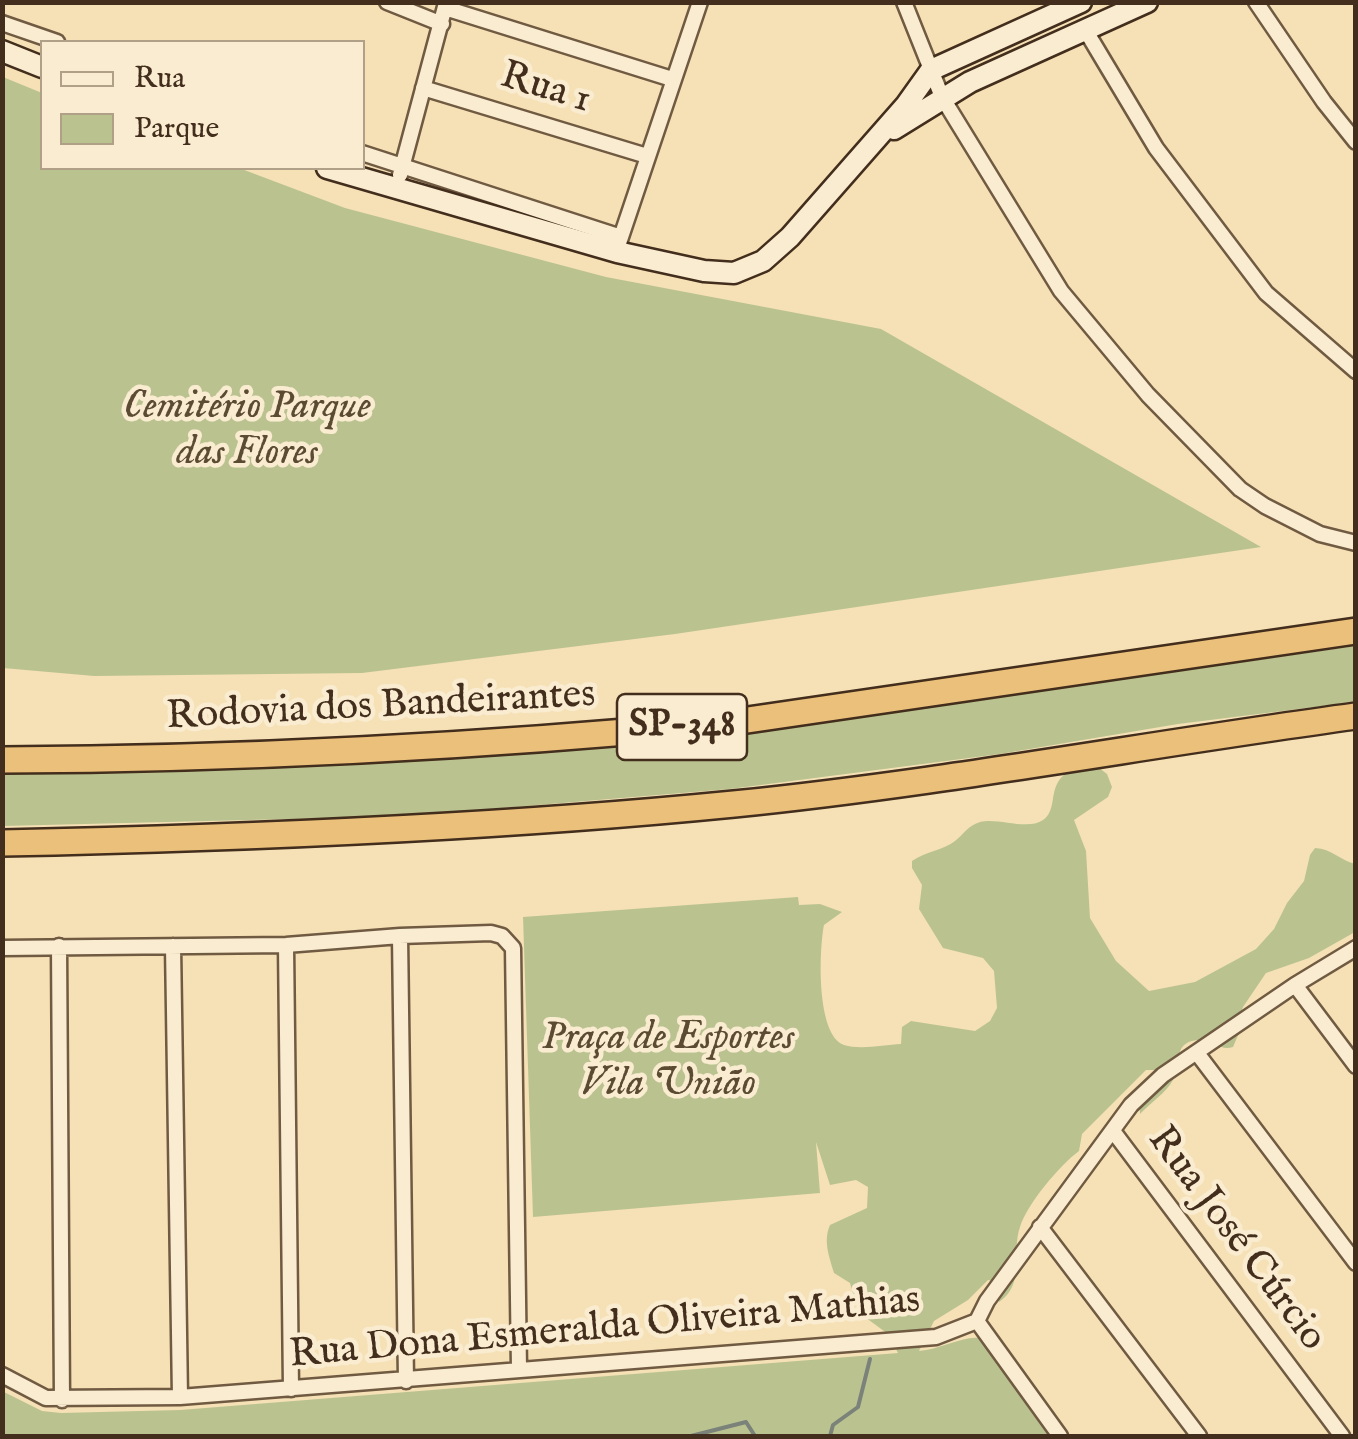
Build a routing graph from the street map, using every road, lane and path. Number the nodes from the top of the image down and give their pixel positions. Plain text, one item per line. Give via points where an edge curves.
1 (387, 2) edge
2 (700, 2) edge
3 (904, 2) edge
4 (1147, 2) edge
5 (1256, 2) edge
6 (1078, 3) edge
7 (445, 11) edge
8 (2, 24) edge
9 (1086, 31) junction
10 (50, 40) edge
11 (2, 51) edge
12 (40, 66) edge
13 (930, 70) junction
14 (672, 80) junction
15 (423, 88) junction
16 (942, 98) junction
17 (872, 142) junction
18 (1356, 142) edge
19 (365, 154) edge
20 (648, 156) junction
21 (403, 168) junction
22 (333, 170) edge
23 (394, 189) junction
24 (619, 244) junction
25 (1356, 371) edge
26 (1356, 543) edge
27 (1356, 631) edge
28 (1356, 716) edge
29 (2, 760) edge
30 (2, 842) edge
31 (400, 936) junction
32 (286, 945) junction
33 (58, 946) junction
34 (173, 946) junction
35 (2, 948) edge
36 (1356, 948) edge
37 (1295, 985) junction
38 (1197, 1053) junction
39 (1356, 1066) edge
40 (1113, 1131) junction
41 (1040, 1227) junction
42 (1356, 1263) edge
43 (976, 1321) junction
44 (519, 1369) junction
45 (2, 1375) edge
46 (406, 1381) junction
47 (292, 1390) junction
48 (180, 1397) junction
49 (62, 1400) junction
50 (1060, 1436) edge
51 (1199, 1436) edge
52 (1342, 1436) edge

1 - 7 street
2 - 14 street
3 - 13 street
4 - 9 main road
5 - 18 street
6 - 13 main road
7 - 14 street
7 - 15 street
8 - 10 street
9 - 16 main road
9 - 25 street via 1156,148 1266,292
11 - 12 main road
13 - 16 street
13 - 17 main road
14 - 20 street
15 - 20 street, Rua 1
15 - 21 street
16 - 17 main road
16 - 26 street via 1061,292 1195,446 1265,506 1320,534
17 - 24 main road via 790,237 763,261 734,274 704,272
19 - 21 street
20 - 24 street
21 - 23 street
21 - 24 street
22 - 23 main road
23 - 24 main road
27 - 29 highway, Rodovia dos Bandeirantes / SP-348 via 658,730 284,754
28 - 30 highway, SP-348 via 736,804 238,838
31 - 32 street
31 - 44 street via 491,934 513,948
31 - 46 street
32 - 34 street
32 - 47 street
33 - 34 street
33 - 35 street
33 - 49 street
34 - 48 street
36 - 37 street, Rua Dona Esmeralda Oliveira Mathias
37 - 38 street, Rua Dona Esmeralda Oliveira Mathias
37 - 39 street
38 - 40 street, Rua Dona Esmeralda Oliveira Mathias via 1163,1075
38 - 42 street
40 - 41 street, Rua Dona Esmeralda Oliveira Mathias
40 - 52 street, Rua José Cúrcio
41 - 43 street, Rua Dona Esmeralda Oliveira Mathias
41 - 51 street
43 - 44 street, Rua Dona Esmeralda Oliveira Mathias via 936,1337
43 - 50 street
44 - 46 street, Rua Dona Esmeralda Oliveira Mathias
45 - 49 street, Rua Dona Esmeralda Oliveira Mathias
46 - 47 street, Rua Dona Esmeralda Oliveira Mathias
47 - 48 street, Rua Dona Esmeralda Oliveira Mathias
48 - 49 street, Rua Dona Esmeralda Oliveira Mathias

